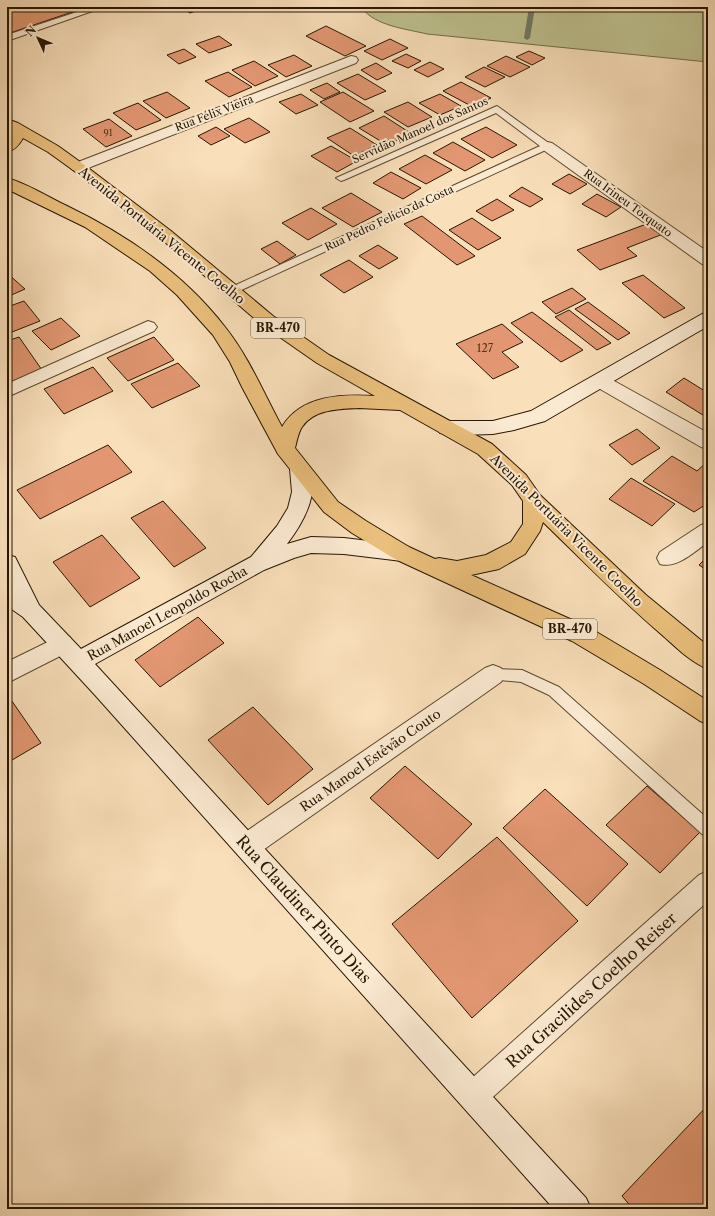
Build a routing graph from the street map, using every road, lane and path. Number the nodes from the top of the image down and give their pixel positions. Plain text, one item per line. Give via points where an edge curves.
1 (100, 7) edge
2 (7, 38) edge
3 (350, 60) dead end
4 (10, 125) edge
5 (547, 146) junction
6 (7, 148) edge
7 (78, 167) junction
8 (340, 178) dead end
9 (7, 183) edge
10 (708, 260) edge
11 (231, 291) junction
12 (708, 318) edge
13 (148, 327) dead end
14 (600, 381) junction
15 (7, 391) edge
16 (403, 404) junction
17 (447, 428) junction
18 (708, 442) edge
19 (285, 449) junction
20 (300, 468) junction
21 (533, 500) junction
22 (708, 531) edge
23 (402, 553) junction
24 (668, 558) dead end
25 (422, 562) junction
26 (7, 563) edge
27 (256, 564) junction
28 (7, 594) edge
29 (31, 612) junction
30 (70, 653) junction
31 (708, 659) edge
32 (7, 673) edge
33 (493, 674) joint
34 (708, 714) edge
35 (708, 829) edge
36 (247, 846) junction
37 (708, 884) edge
38 (473, 1096) junction
39 (575, 1209) edge

1 - 2 lane
3 - 7 street, Rua Félix Vieira
4 - 6 highway via 17,134
4 - 7 highway, Avenida Portuária Vicente Coelho / BR-470 via 53,149
5 - 8 lane, Servidão Manoel dos Santos via 497,109
5 - 10 street, Rua Irineu Torquato
5 - 11 lane, Rua Pedro Felício da Costa
7 - 11 highway, Avenida Portuária Vicente Coelho / BR-470 via 165,234
9 - 19 highway, BR-470 via 91,224 156,267 183,291 219,331
11 - 16 highway, Avenida Portuária Vicente Coelho / BR-470 via 267,320 323,358
12 - 14 street
13 - 15 street
14 - 17 street via 538,416 512,426 480,430
14 - 18 street
16 - 17 highway, Avenida Portuária Vicente Coelho / BR-470
16 - 19 highway via 364,401 308,410 290,431
17 - 21 highway, Avenida Portuária Vicente Coelho / BR-470 via 485,449 519,480
19 - 20 highway, BR-470
20 - 23 highway, BR-470 via 331,507 359,528
20 - 27 street, Rua Manoel Leopoldo Rocha via 301,498 296,514 282,536
21 - 25 highway via 532,525 518,548 491,564 457,569
21 - 31 highway, Avenida Portuária Vicente Coelho / BR-470 via 638,601
22 - 24 street
23 - 25 highway, BR-470
23 - 27 street, Rua Manoel Leopoldo Rocha via 344,546 311,546
25 - 34 highway, BR-470 via 580,634 652,676
26 - 29 street, Rua Claudiner Pinto Dias
27 - 30 street, Rua Manoel Leopoldo Rocha
28 - 29 street, Rua Claudiner Pinto Dias
29 - 30 street, Rua Claudiner Pinto Dias
30 - 32 street, Rua Manoel Leopoldo Rocha
30 - 36 street, Rua Claudiner Pinto Dias
33 - 35 lane via 522,676 554,691
33 - 36 street, Rua Manoel Estêvão Couto
36 - 38 street, Rua Claudiner Pinto Dias
37 - 38 street, Rua Gracilides Coelho Reiser
38 - 39 street, Rua Claudiner Pinto Dias

